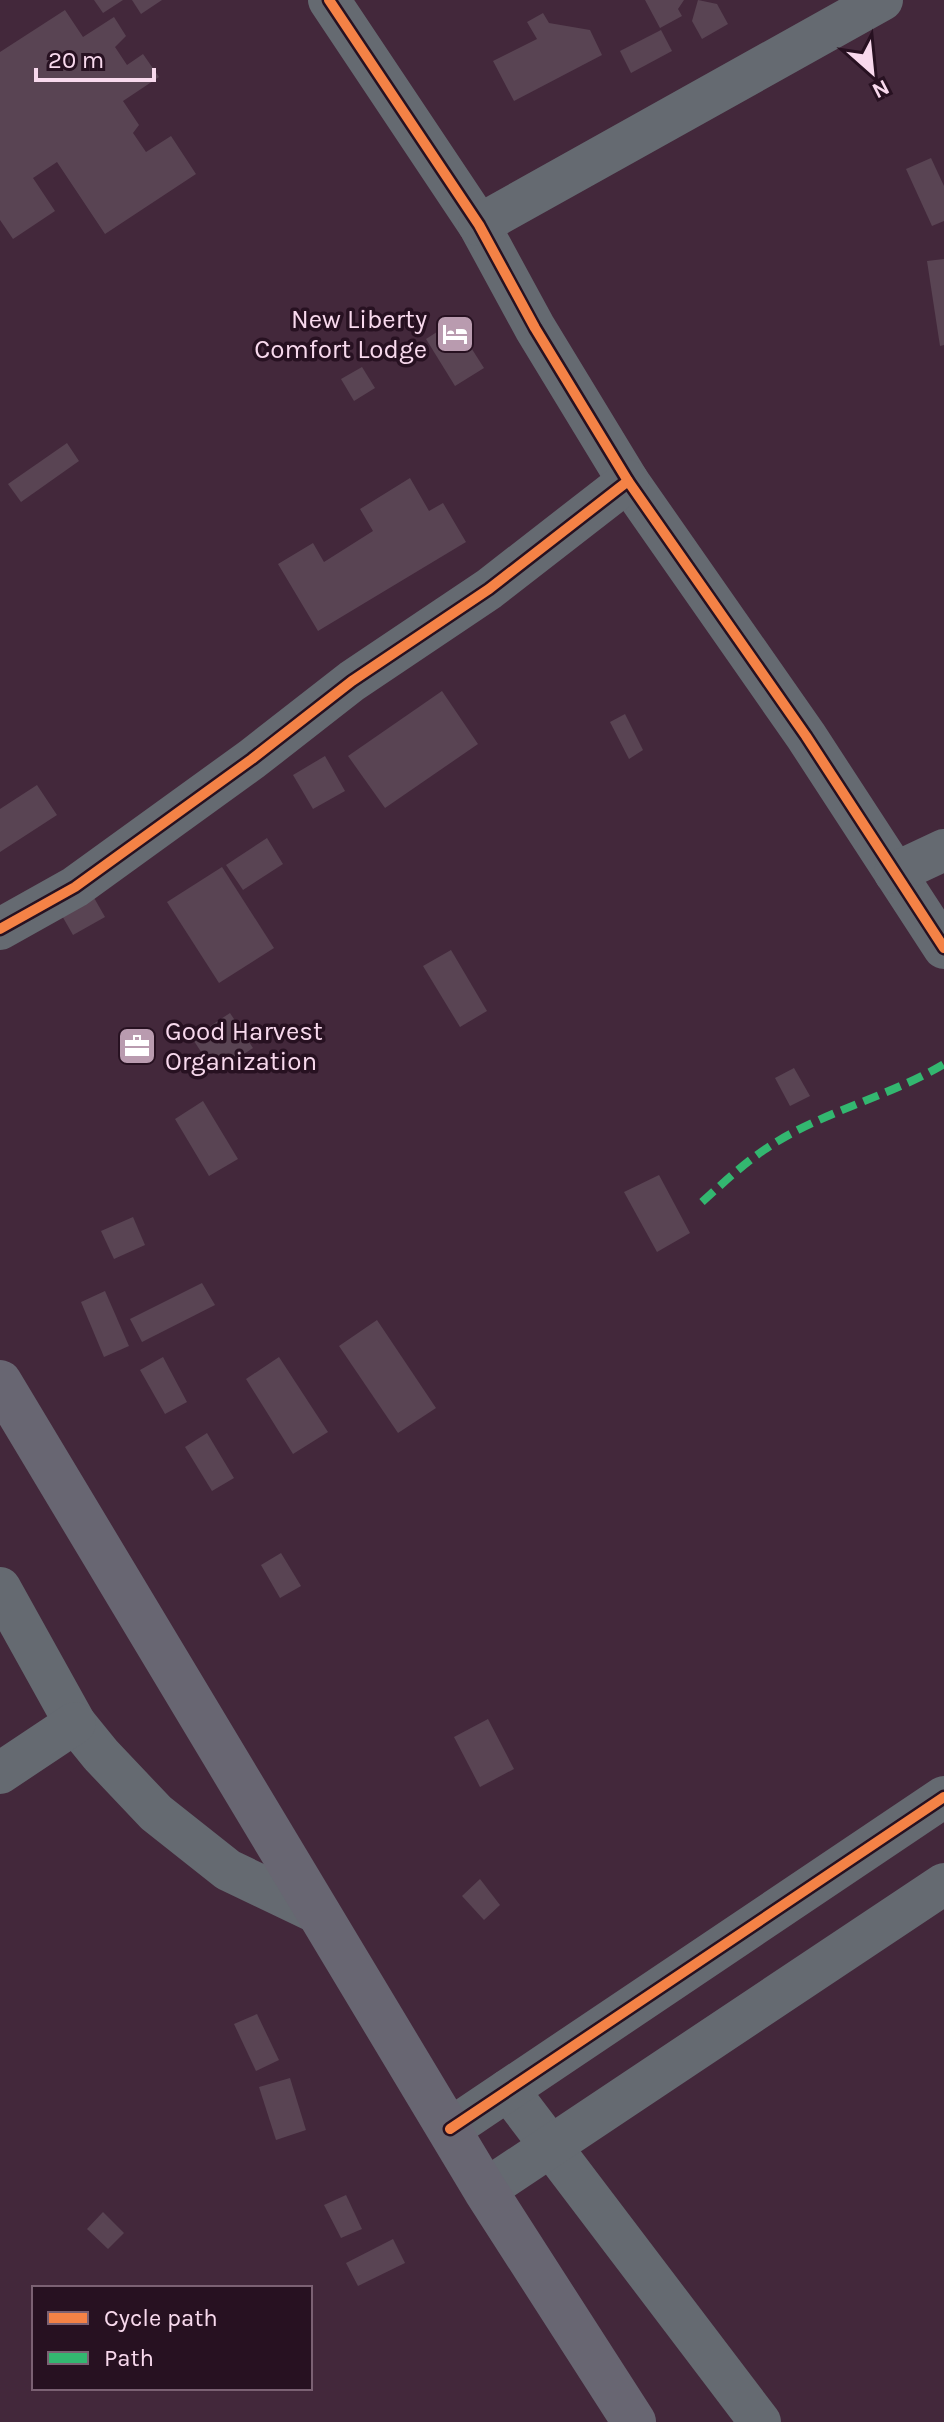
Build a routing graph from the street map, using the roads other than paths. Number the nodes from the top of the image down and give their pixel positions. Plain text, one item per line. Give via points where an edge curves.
1 (329, 0) edge
2 (882, 0) edge
3 (479, 225) junction
4 (628, 481) junction
5 (944, 850) edge
6 (895, 873) junction
7 (0, 929) edge
8 (944, 948) edge
9 (0, 1382) edge
10 (0, 1588) edge
11 (75, 1723) junction
12 (0, 1773) edge
13 (944, 1797) edge
14 (944, 1884) edge
15 (320, 1914) junction
16 (508, 2090) junction
17 (450, 2129) junction
18 (552, 2146) junction
19 (485, 2190) junction
20 (634, 2422) edge
21 (760, 2422) edge

1 - 3 street
2 - 3 street
3 - 4 street
4 - 6 street
4 - 7 street via 489,589 352,681 75,887
5 - 6 street
6 - 8 street
9 - 15 highway
10 - 11 street
11 - 12 street
11 - 15 street via 156,1813 228,1870
13 - 16 street
14 - 18 street
15 - 17 highway
16 - 17 street
16 - 18 street
17 - 19 highway
18 - 19 street
18 - 21 street
19 - 20 highway

